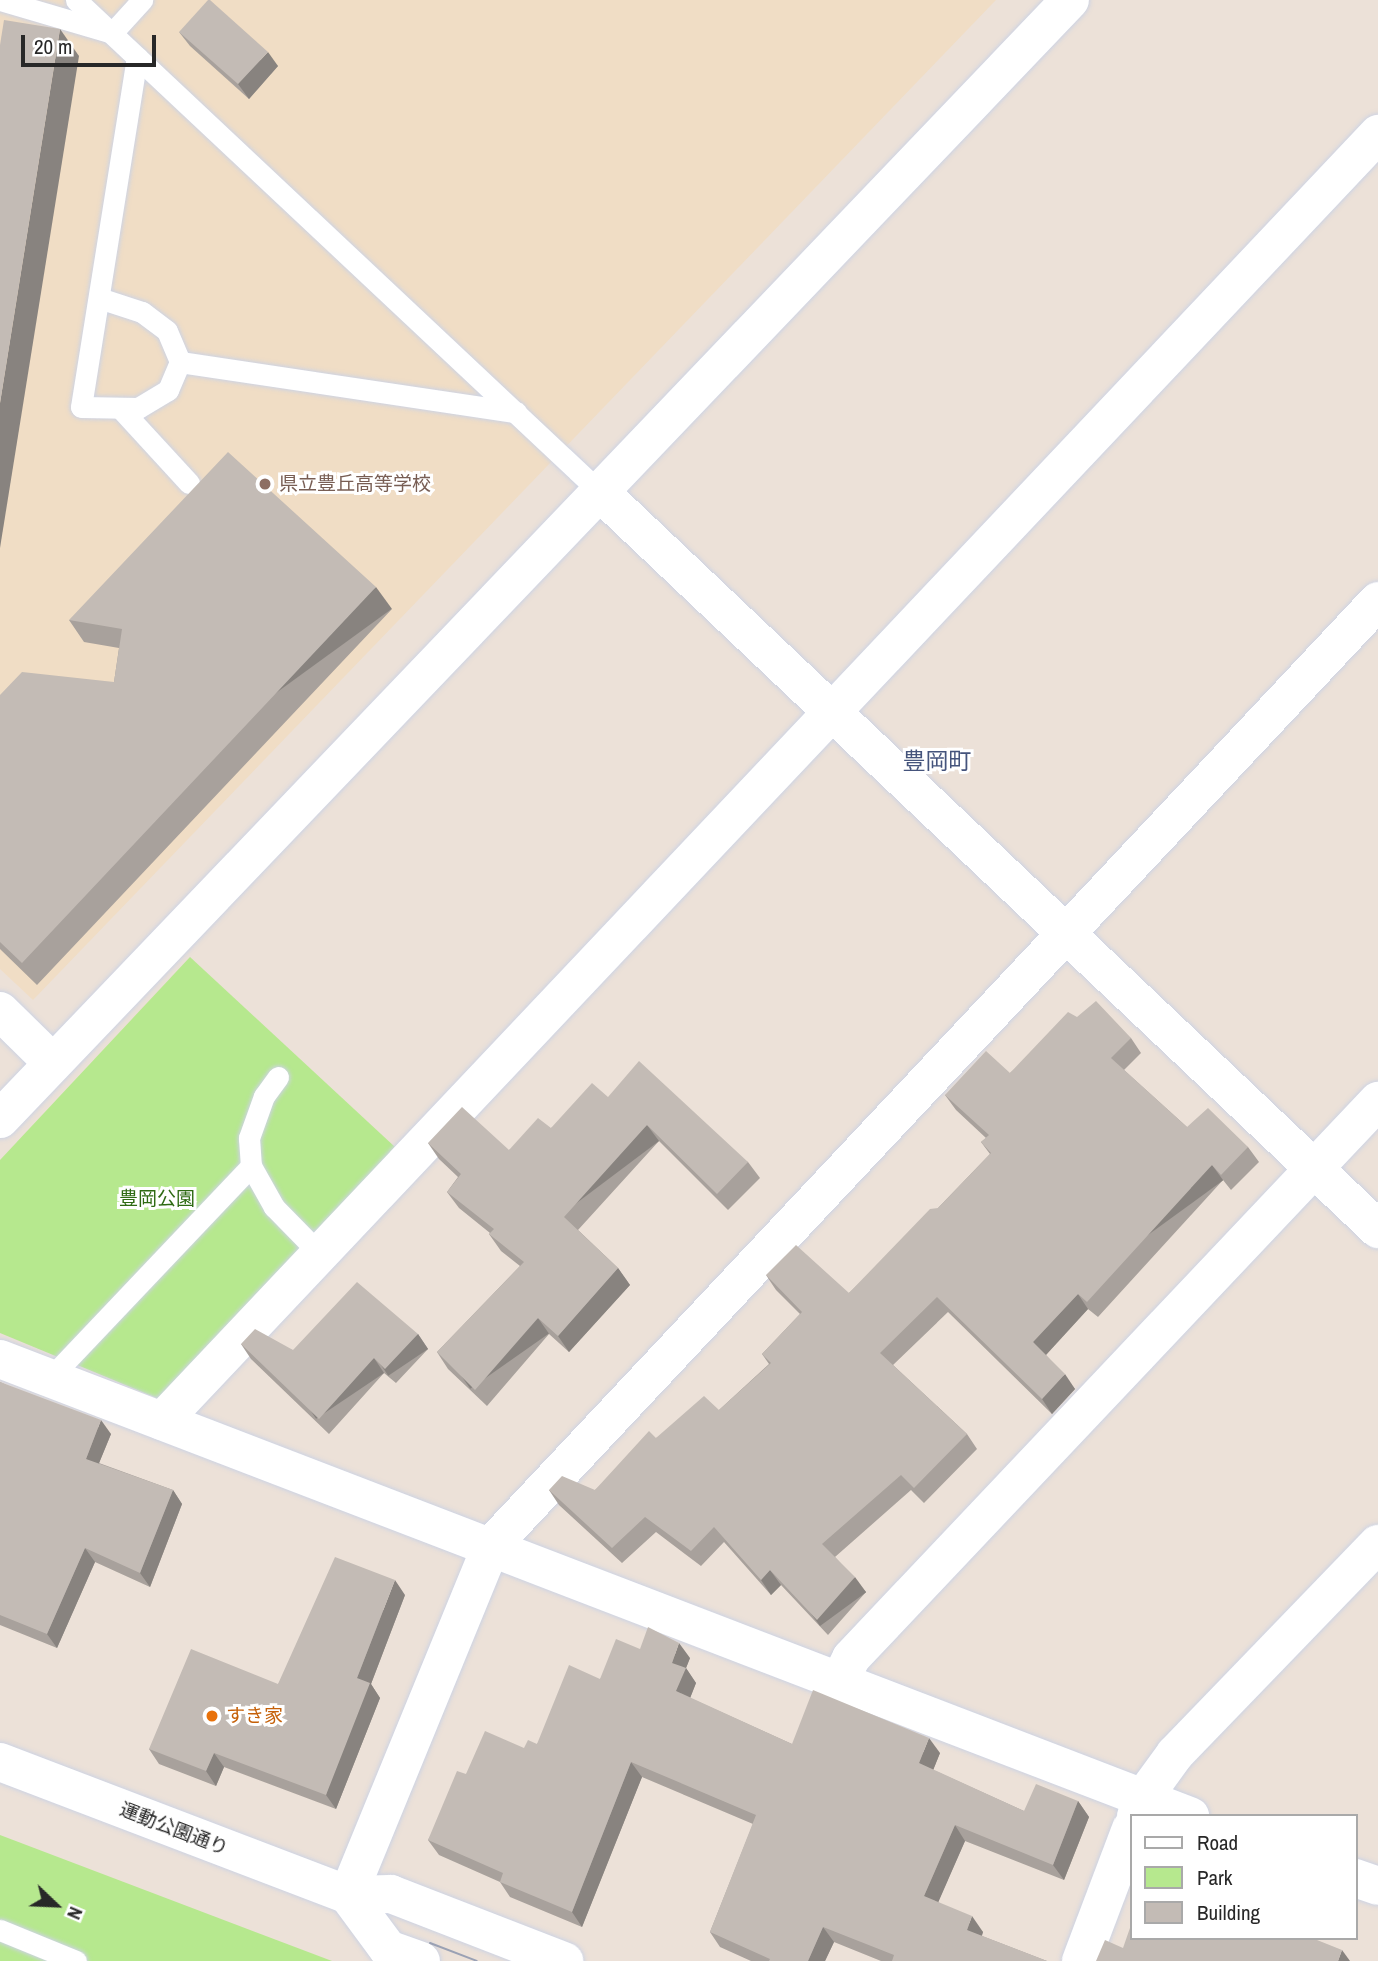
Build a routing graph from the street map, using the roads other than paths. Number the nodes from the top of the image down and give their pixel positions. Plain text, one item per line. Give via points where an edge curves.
1 (0, 0) edge
2 (76, 0) edge
3 (142, 0) edge
4 (1070, 0) edge
5 (112, 33) junction
6 (137, 57) junction
7 (1378, 134) edge
8 (99, 299) junction
9 (180, 362) junction
10 (120, 408) junction
11 (516, 412) junction
12 (190, 483) dead end
13 (602, 494) junction
14 (1378, 601) edge
15 (833, 711) junction
16 (1063, 932) junction
17 (0, 1011) edge
18 (53, 1063) junction
19 (278, 1077) dead end
20 (1378, 1101) edge
21 (0, 1119) edge
22 (251, 1166) junction
23 (1314, 1169) junction
24 (1378, 1229) edge
25 (320, 1254) junction
26 (0, 1359) edge
27 (50, 1378) junction
28 (162, 1421) junction
29 (1378, 1545) edge
30 (491, 1546) junction
31 (839, 1682) junction
32 (0, 1762) edge
33 (1137, 1814) edge
34 (1130, 1832) edge
35 (1357, 1879) edge
36 (1378, 1886) edge
37 (348, 1895) junction
38 (0, 1930) edge
39 (76, 1961) edge
40 (421, 1961) edge
41 (564, 1961) edge
42 (1081, 1961) edge

1 - 5 lane
2 - 5 lane
3 - 5 lane
4 - 13 street
5 - 6 lane
6 - 8 lane
6 - 11 lane
7 - 15 street
8 - 9 lane via 142,312 167,331
8 - 10 lane via 81,407
9 - 10 lane via 168,390 138,408
9 - 11 lane
10 - 12 lane
11 - 13 lane
13 - 15 street
13 - 18 street
14 - 16 street
15 - 16 street
15 - 25 street
16 - 23 street
16 - 30 street
17 - 18 street
18 - 21 street
19 - 22 lane via 264,1096 248,1138
20 - 23 street
22 - 25 lane via 274,1207
22 - 27 lane
23 - 24 street
23 - 31 street via 851,1658
25 - 28 street
26 - 27 street
27 - 28 street
28 - 30 street
29 - 33 street via 1175,1754
30 - 31 street
30 - 37 street
31 - 33 street
32 - 37 street, 運動公園通り
34 - 42 street
35 - 36 street
37 - 40 street via 388,1949
37 - 41 street, 運動公園通り via 391,1894
38 - 39 lane

